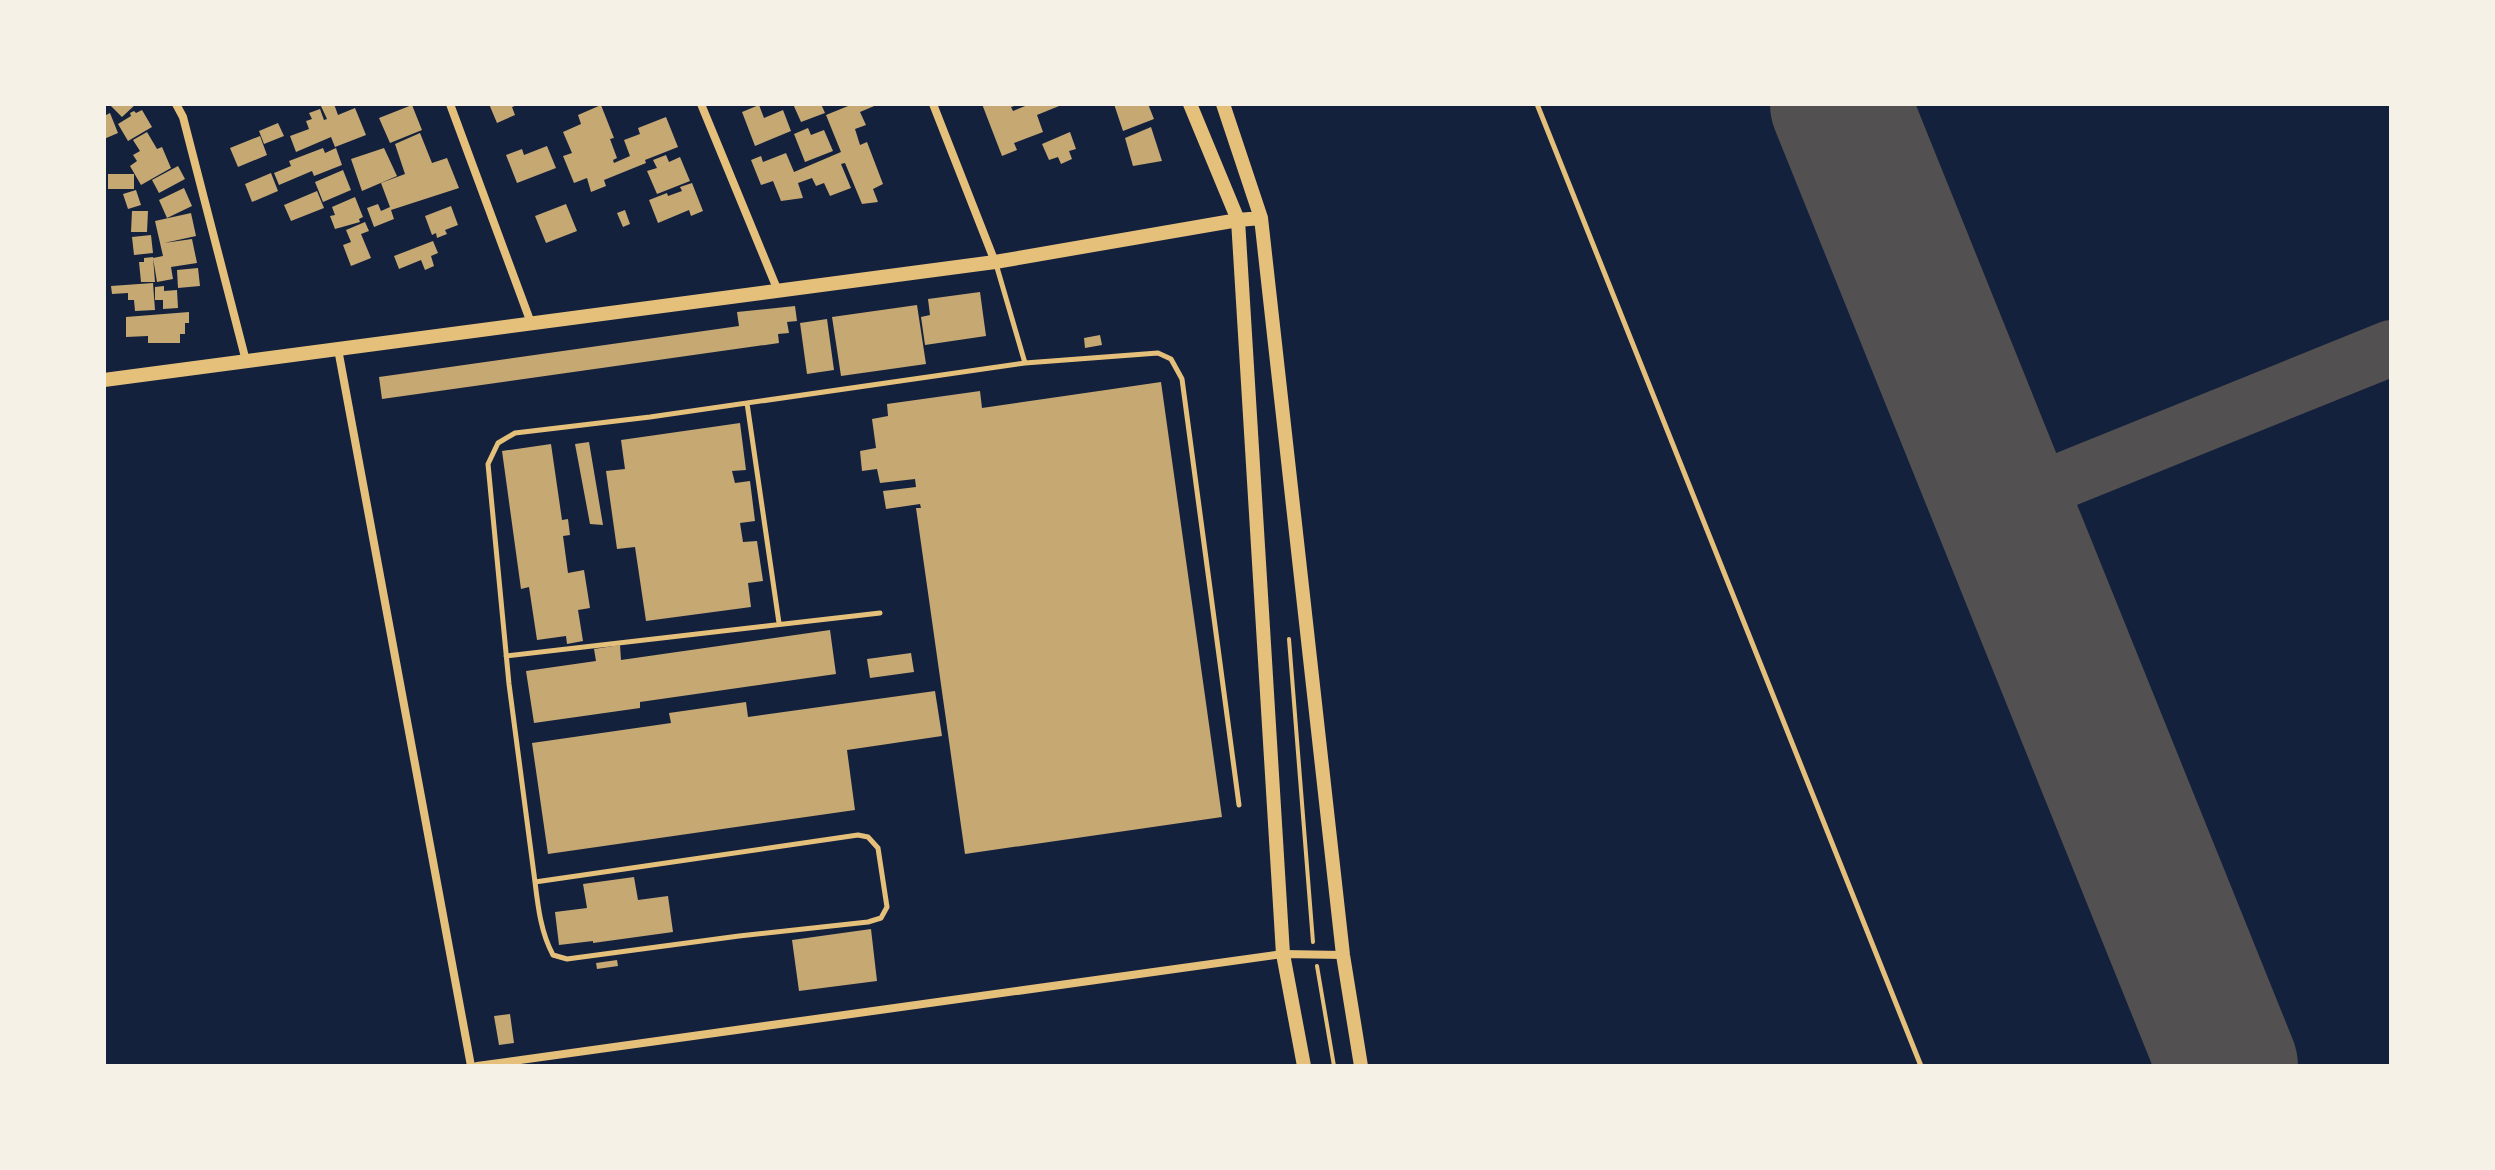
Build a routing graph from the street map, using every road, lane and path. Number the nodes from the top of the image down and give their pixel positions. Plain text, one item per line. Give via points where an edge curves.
1 (176, 104) edge
2 (450, 104) edge
3 (701, 104) edge
4 (933, 104) edge
5 (1190, 104) edge
6 (1223, 104) edge
7 (1537, 104) edge
8 (1261, 218) junction
9 (1238, 220) junction
10 (995, 262) junction
11 (778, 291) junction
12 (531, 323) junction
13 (338, 349) junction
14 (246, 361) junction
15 (1025, 363) junction
16 (104, 380) edge
17 (747, 403) junction
18 (880, 613) dead end
19 (779, 623) junction
20 (506, 656) junction
21 (1239, 805) dead end
22 (535, 882) junction
23 (1283, 954) junction
24 (1343, 955) junction
25 (474, 1066) edge
26 (1304, 1066) edge
27 (1361, 1066) edge
28 (1921, 1066) edge

1 - 14 street
2 - 12 street
3 - 11 street
4 - 10 street
5 - 9 street
6 - 8 street
7 - 28 lane
8 - 9 street
8 - 24 street
9 - 10 street
9 - 23 street
10 - 11 street
10 - 15 lane
11 - 12 street
12 - 13 street
13 - 14 street
13 - 25 street
14 - 16 street
15 - 17 lane
15 - 21 lane via 1158,353 1171,359 1182,379
17 - 19 lane
17 - 20 lane via 515,433 498,443 488,464
18 - 19 lane
19 - 20 lane
20 - 22 lane
22 - 22 lane via 858,835 878,848 887,907 881,918 868,922 567,959 553,955 546,942
23 - 24 street
23 - 25 street
23 - 26 street
24 - 27 street

